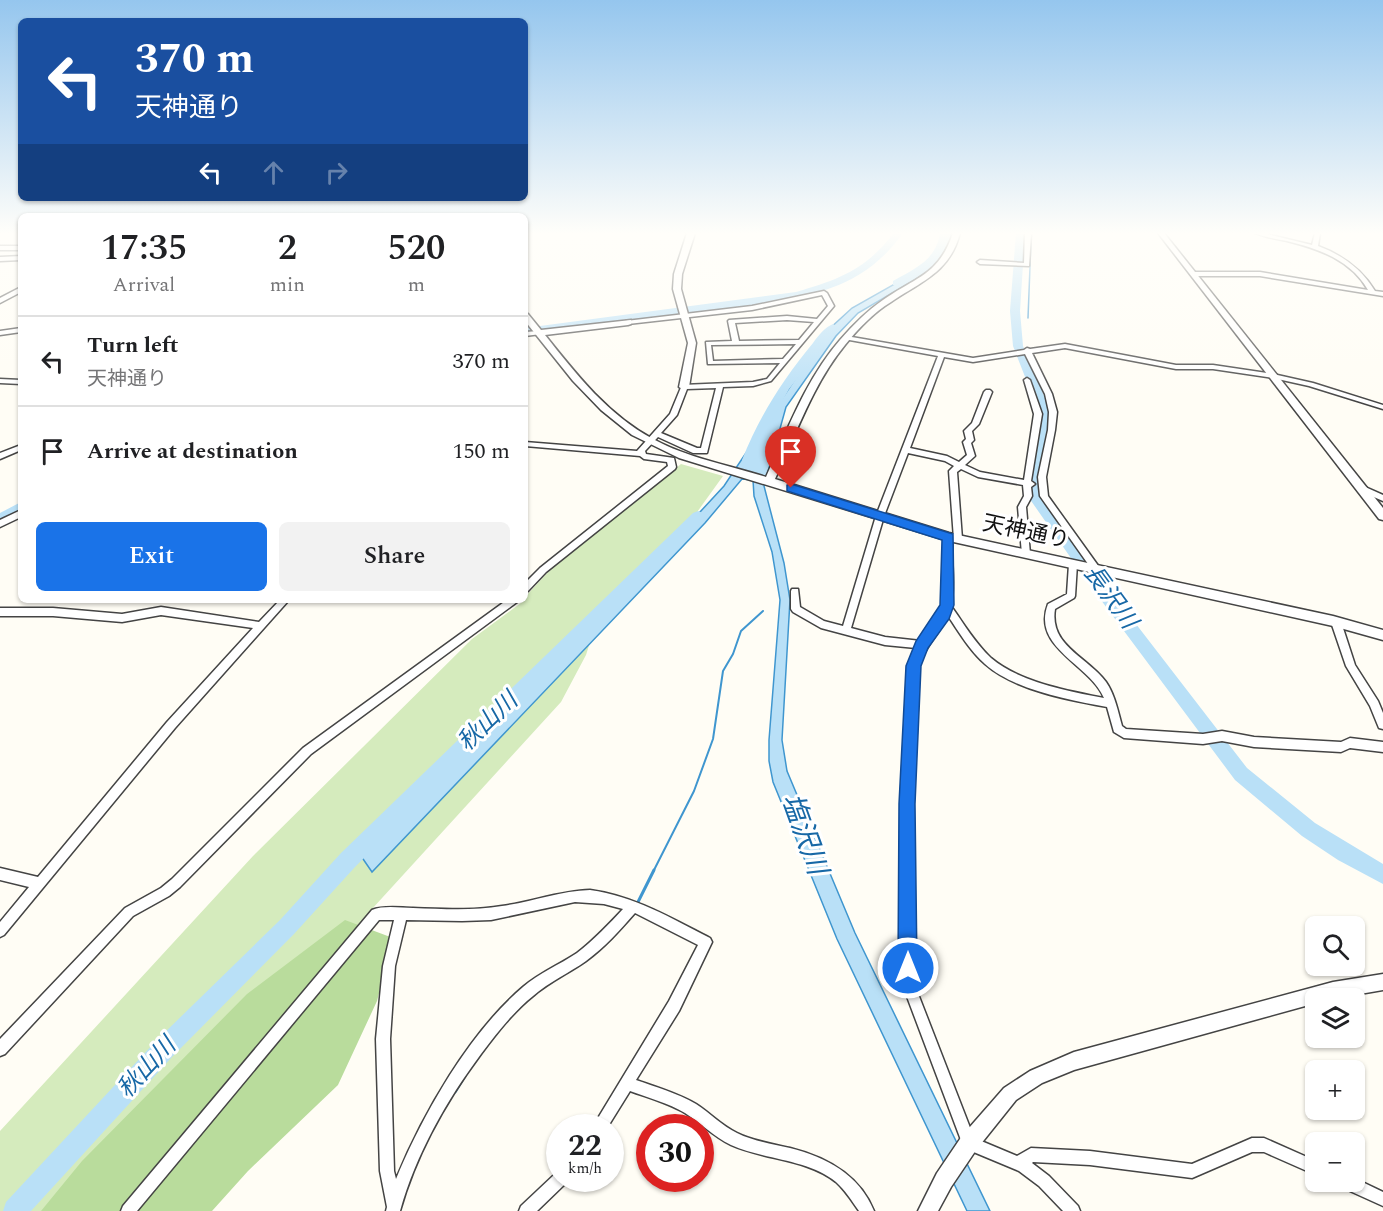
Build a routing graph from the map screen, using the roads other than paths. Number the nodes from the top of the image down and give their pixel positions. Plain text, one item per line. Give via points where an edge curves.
1 (677, 290) edge
2 (905, 290) edge
3 (1206, 290) edge
4 (1352, 290) edge
5 (1371, 290) edge
6 (18, 291) edge
7 (1373, 293) junction
8 (1383, 294) edge
9 (0, 301) edge
10 (684, 315) junction
11 (528, 320) edge
12 (819, 321) junction
13 (628, 322) joint
14 (18, 330) edge
15 (536, 330) junction
16 (0, 333) edge
17 (528, 333) edge
18 (846, 338) junction
19 (801, 342) junction
20 (736, 343) junction
21 (1027, 350) junction
22 (941, 357) junction
23 (785, 361) junction
24 (1273, 376) junction
25 (1027, 380) dead end
26 (0, 381) edge
27 (18, 382) edge
28 (720, 386) junction
29 (684, 387) junction
30 (988, 392) dead end
31 (1383, 407) edge
32 (654, 437) junction
33 (528, 444) edge
34 (18, 448) edge
35 (906, 450) junction
36 (641, 454) junction
37 (0, 456) edge
38 (959, 465) junction
39 (769, 481) junction
40 (1027, 484) junction
41 (1041, 487) junction
42 (1362, 489) junction
43 (1383, 498) edge
44 (18, 515) edge
45 (880, 516) junction
46 (1383, 516) edge
47 (0, 524) edge
48 (953, 538) junction
49 (1026, 554) junction
50 (1075, 565) junction
51 (1095, 569) junction
52 (528, 586) edge
53 (795, 591) dead end
54 (282, 603) edge
55 (510, 603) edge
56 (947, 607) junction
57 (0, 612) edge
58 (1335, 622) junction
59 (262, 626) junction
60 (846, 631) junction
61 (1383, 635) edge
62 (921, 645) junction
63 (1110, 703) junction
64 (1383, 725) edge
65 (1383, 747) edge
66 (0, 874) edge
67 (39, 883) junction
68 (633, 906) junction
69 (402, 913) junction
70 (0, 931) edge
71 (1382, 980) edge
72 (0, 1049) edge
73 (627, 1083) junction
74 (608, 1114) edge
75 (966, 1148) junction
76 (1305, 1163) edge
77 (1017, 1164) junction
78 (1365, 1191) edge
79 (546, 1192) edge
80 (1383, 1199) edge
81 (394, 1209) edge
82 (929, 1210) edge
83 (128, 1211) edge
84 (526, 1211) edge
85 (867, 1211) edge
86 (1073, 1211) edge

1 - 10 street
2 - 18 street via 876,308
3 - 24 street
4 - 7 street
5 - 7 street
6 - 9 street
7 - 8 street
10 - 12 street via 759,307 824,293 831,306
10 - 13 street
10 - 29 street via 692,343
11 - 15 street, 天神通り
12 - 19 street
12 - 20 street via 731,321
13 - 15 street
14 - 16 street
15 - 17 street
15 - 32 street, 天神通り via 608,411 635,433
18 - 22 street
18 - 39 street via 822,370
19 - 20 street
19 - 23 street
20 - 23 street via 708,344 710,363
21 - 22 street via 973,360
21 - 24 street via 1065,346 1176,367 1213,367
21 - 41 street via 1049,397 1053,421
22 - 35 street
23 - 28 street via 769,380
24 - 31 street
24 - 42 street
25 - 40 street via 1038,414
26 - 27 street
28 - 29 street
28 - 32 street via 704,450
29 - 32 street via 673,415
30 - 38 street via 975,424 968,431 971,456
32 - 36 street
32 - 39 street, 天神通り via 684,455
33 - 36 street
34 - 37 street
35 - 38 street
35 - 45 street
36 - 52 street via 671,460 672,467
38 - 40 street via 978,474
38 - 48 street via 953,471
39 - 45 street, 天神通り
40 - 41 street
40 - 49 street via 1028,496 1022,507
41 - 51 street via 1050,507
42 - 43 street
42 - 46 street
44 - 47 street
45 - 48 street, 天神通り
45 - 60 street
48 - 49 street, 天神通り
48 - 56 street
49 - 50 street, 天神通り
50 - 51 street, 天神通り
50 - 63 street via 1071,596 1051,607 1049,626 1060,644 1103,685
51 - 58 street, 天神通り
53 - 60 street via 796,609 821,624
54 - 59 street
55 - 72 street via 307,751 176,883 129,912
56 - 62 street
56 - 63 street via 988,662 1001,671 1075,696
57 - 59 street via 122,618 161,611
58 - 61 street, 天神通り
58 - 64 street via 1351,666
59 - 67 street via 171,725
60 - 62 street
62 - 75 street via 913,666 908,968 916,1009
63 - 65 street via 1118,729 1124,733
66 - 67 street
67 - 70 street
68 - 69 street via 584,895 493,914
68 - 73 street via 705,942 674,1006
68 - 81 street via 607,936 527,992 489,1032 426,1129
69 - 81 street via 389,966 383,1039 387,1171
69 - 83 street via 376,914
71 - 75 street via 1074,1061 1036,1077 1010,1094
73 - 74 street
73 - 85 street via 689,1107 736,1140 834,1170
75 - 77 street
75 - 82 street
76 - 77 street via 1264,1145 1252,1145 1192,1171 1031,1155
77 - 86 street via 1044,1181
78 - 80 street
79 - 84 street

